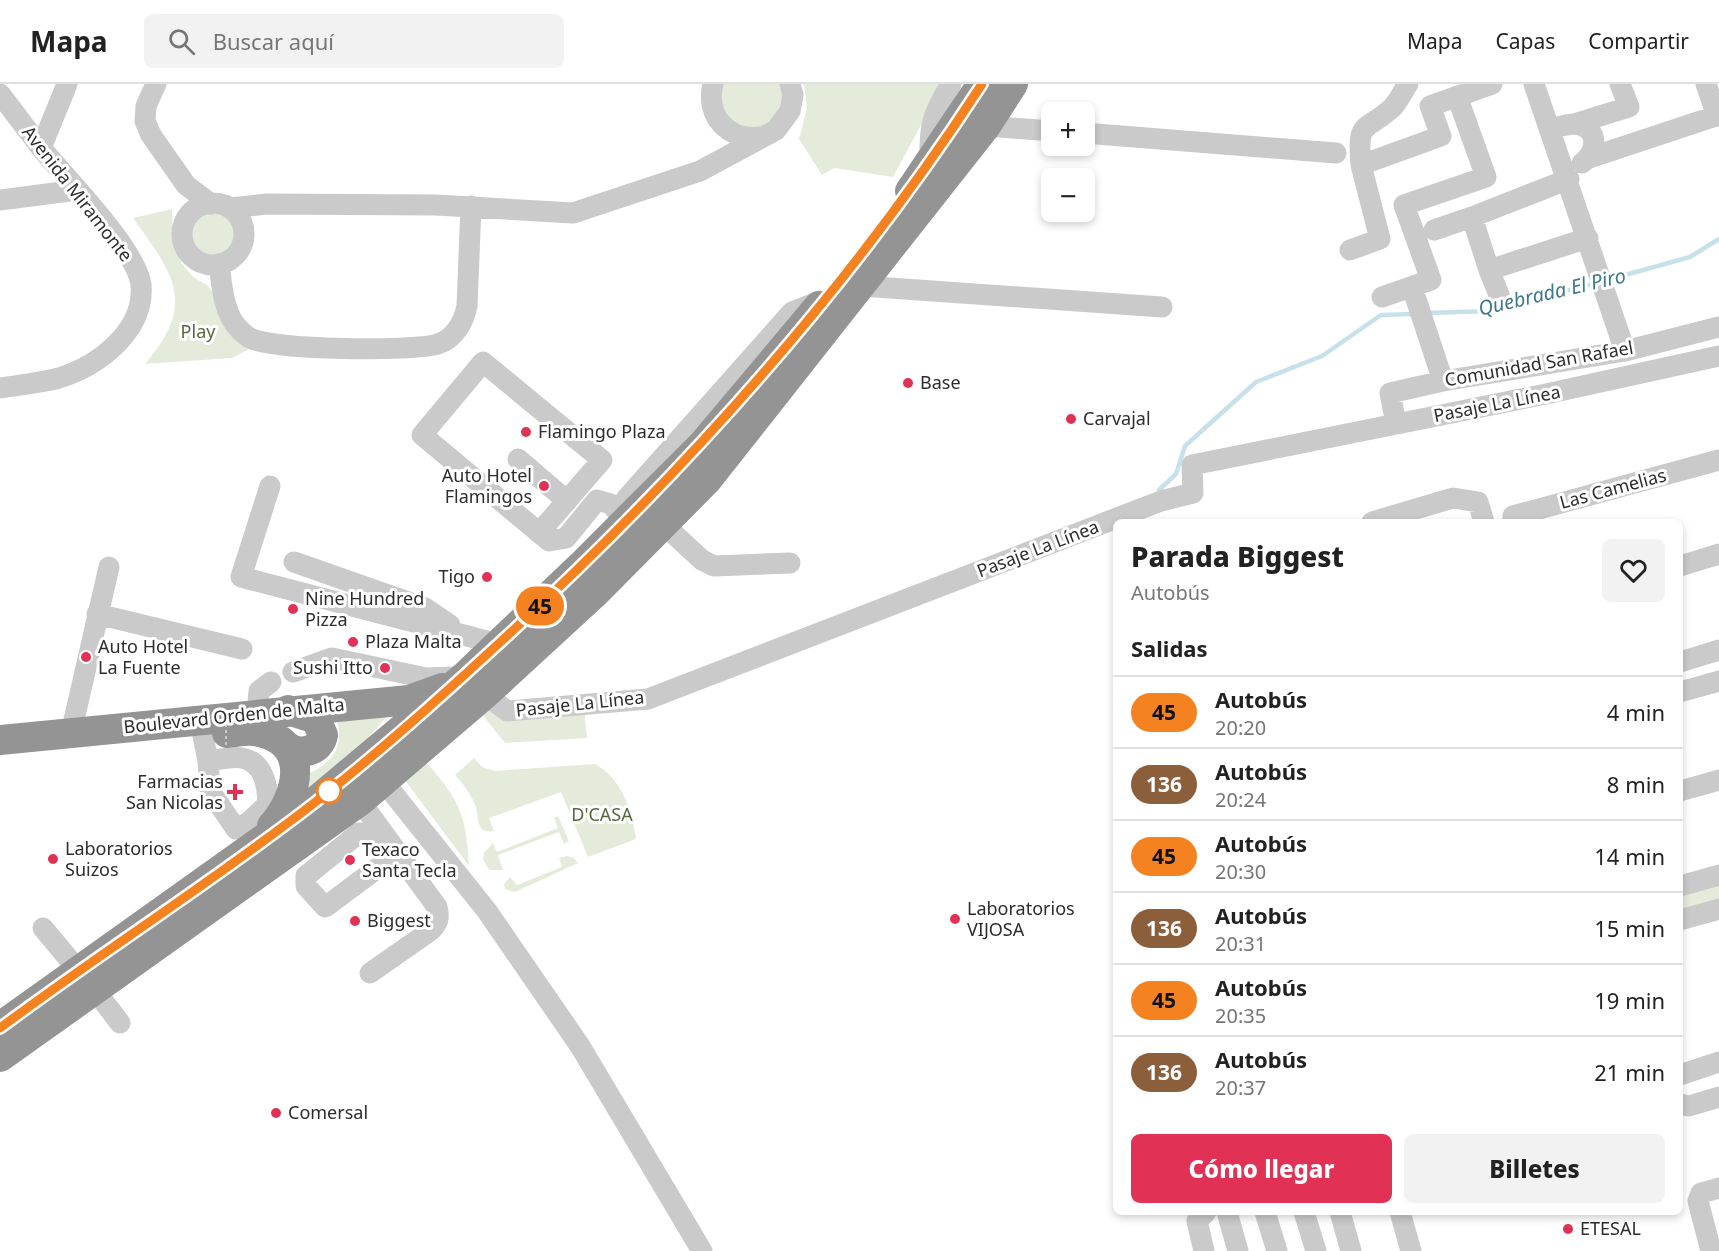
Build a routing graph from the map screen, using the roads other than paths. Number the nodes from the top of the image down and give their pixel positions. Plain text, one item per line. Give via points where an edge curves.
1 (67, 84) edge
2 (156, 84) edge
3 (713, 84) edge
4 (790, 84) edge
5 (951, 84) edge
6 (982, 84) edge
7 (1013, 84) edge
8 (1408, 84) edge
9 (1492, 84) edge
10 (1534, 84) edge
11 (1620, 84) edge
12 (1706, 84) edge
13 (0, 94) edge
14 (1457, 96) junction
15 (1718, 116) edge
16 (718, 122) junction
17 (1574, 124) junction
18 (986, 126) junction
19 (1551, 129) junction
20 (1041, 130) edge
21 (1095, 134) edge
22 (761, 137) junction
23 (41, 148) junction
24 (1336, 153) dead end
25 (1589, 158) junction
26 (930, 165) junction
27 (1361, 165) junction
28 (700, 171) junction
29 (1567, 175) junction
30 (1486, 177) junction
31 (186, 185) junction
32 (76, 190) junction
33 (0, 200) edge
34 (267, 204) junction
35 (220, 206) junction
36 (471, 206) junction
37 (1495, 208) junction
38 (1472, 217) junction
39 (183, 227) junction
40 (1434, 230) dead end
41 (1588, 238) junction
42 (243, 242) junction
43 (1350, 250) dead end
44 (219, 264) junction
45 (1489, 270) junction
46 (861, 286) junction
47 (1415, 295) junction
48 (1499, 295) dead end
49 (1382, 297) dead end
50 (1162, 308) dead end
51 (1719, 327) edge
52 (1625, 351) junction
53 (1719, 356) edge
54 (1443, 381) junction
55 (0, 388) edge
56 (1396, 424) junction
57 (518, 459) dead end
58 (1719, 460) edge
59 (270, 486) dead end
60 (567, 501) junction
61 (1114, 519) edge
62 (1382, 519) edge
63 (1483, 519) edge
64 (1513, 519) edge
65 (1113, 520) edge
66 (625, 521) junction
67 (663, 524) junction
68 (539, 533) junction
69 (1719, 554) edge
70 (294, 562) dead end
71 (790, 563) dead end
72 (1683, 565) edge
73 (109, 567) dead end
74 (97, 614) junction
75 (456, 632) junction
76 (498, 644) junction
77 (242, 649) dead end
78 (1719, 650) edge
79 (1683, 661) edge
80 (293, 672) dead end
81 (1719, 681) edge
82 (271, 682) dead end
83 (475, 685) junction
84 (1683, 691) edge
85 (288, 710) junction
86 (257, 713) junction
87 (72, 733) junction
88 (0, 740) edge
89 (288, 747) junction
90 (212, 748) junction
91 (0, 757) edge
92 (1719, 780) edge
93 (384, 782) junction
94 (1683, 790) edge
95 (360, 801) junction
96 (255, 831) junction
97 (235, 861) junction
98 (1719, 875) edge
99 (1683, 885) edge
100 (1719, 909) edge
101 (1683, 920) edge
102 (43, 928) dead end
103 (370, 973) dead end
104 (86, 980) junction
105 (120, 1023) dead end
106 (0, 1028) edge
107 (0, 1057) edge
108 (1719, 1062) edge
109 (1683, 1074) edge
110 (1719, 1097) edge
111 (1683, 1105) edge
112 (1719, 1188) edge
113 (1203, 1215) edge
114 (1228, 1215) edge
115 (1266, 1215) edge
116 (1305, 1215) edge
117 (1341, 1215) edge
118 (1401, 1215) edge
119 (702, 1251) edge
120 (1203, 1251) edge
121 (1238, 1251) edge
122 (1277, 1251) edge
123 (1316, 1251) edge
124 (1351, 1251) edge
125 (1411, 1251) edge
126 (1711, 1251) edge

1 - 23 street
2 - 31 street via 145,121
3 - 16 street via 712,107
4 - 22 street via 792,104 787,119
5 - 26 street via 929,129
6 - 26 highway
7 - 18 highway
8 - 27 street via 1392,108 1368,123 1363,131 1359,139
9 - 14 street
10 - 19 street
11 - 17 street via 1629,107
12 - 15 street
13 - 23 street, Avenida Miramonte
14 - 27 street via 1430,106 1441,136
14 - 30 street
15 - 25 street
16 - 22 street via 737,135
16 - 28 street via 709,159
17 - 19 street
17 - 25 street via 1592,134 1594,147
18 - 20 street
18 - 46 highway
19 - 29 street
21 - 24 street
22 - 28 street
23 - 32 street, Avenida Miramonte
25 - 29 street
26 - 66 highway via 704,443
27 - 43 street via 1380,239
28 - 36 street via 573,213
29 - 37 street
29 - 41 street
30 - 37 street
30 - 47 street via 1404,206 1431,280
31 - 35 street
31 - 39 street
32 - 33 street
32 - 55 street, Avenida Miramonte via 129,258 141,284 140,308 125,336 83,367 60,378
34 - 35 street
34 - 36 street
34 - 42 street via 250,220
35 - 39 street via 193,211
35 - 42 street via 242,223
36 - 44 street via 466,313 455,333 440,344 308,346 250,338 231,318
37 - 38 street
38 - 40 street
38 - 45 street
39 - 44 street via 188,253 204,264
41 - 45 street
41 - 52 street
42 - 44 street via 232,258
45 - 48 street
46 - 50 street
46 - 67 highway via 707,480
47 - 49 street
47 - 54 street
51 - 52 street, Comunidad San Rafael
52 - 54 street, Comunidad San Rafael
53 - 56 street, Pasaje La Línea
54 - 56 street, Comunidad San Rafael via 1390,393
56 - 61 street, Pasaje La Línea via 1192,465 1193,493
57 - 60 street
58 - 64 street, Las Camelias
59 - 75 street via 241,577
60 - 68 street
60 - 68 street via 602,460 483,362 422,435
62 - 63 street via 1453,498 1478,502
65 - 83 street, Pasaje La Línea via 648,699 507,711
66 - 68 street via 611,504 597,500 566,538 549,541
66 - 76 highway
67 - 71 street via 714,566
67 - 83 highway via 596,592
69 - 72 street
70 - 75 street via 425,608 447,621
73 - 74 street
74 - 77 street
74 - 87 street
75 - 76 street
76 - 83 highway
78 - 79 street
80 - 83 street via 332,658
81 - 84 street
82 - 86 street via 260,691
83 - 85 highway, Boulevard Orden de Malta via 409,700
83 - 93 highway
83 - 97 highway
85 - 86 highway, Boulevard Orden de Malta
85 - 89 highway via 316,719 323,735 319,745 305,752
86 - 87 highway, Boulevard Orden de Malta
87 - 88 highway, Boulevard Orden de Malta
89 - 90 highway, Boulevard Orden de Malta via 270,735 254,731
89 - 96 highway, Boulevard Orden de Malta via 295,771 294,791 280,817
90 - 91 highway, Boulevard Orden de Malta
90 - 96 street via 210,791 236,829
90 - 96 street via 253,764 264,777 267,805
92 - 94 street
93 - 95 highway
93 - 119 street via 487,911 566,1027
95 - 103 street via 394,856 437,907 439,915 430,932
95 - 104 highway
96 - 97 highway, Boulevard Orden de Malta
97 - 104 highway
98 - 99 street
100 - 101 street
102 - 104 street
104 - 105 street
104 - 106 highway
104 - 107 highway
108 - 109 street
110 - 111 street
112 - 126 street via 1701,1193 1698,1201
113 - 120 street via 1197,1221
114 - 121 street
115 - 122 street
116 - 123 street
117 - 124 street
118 - 125 street

